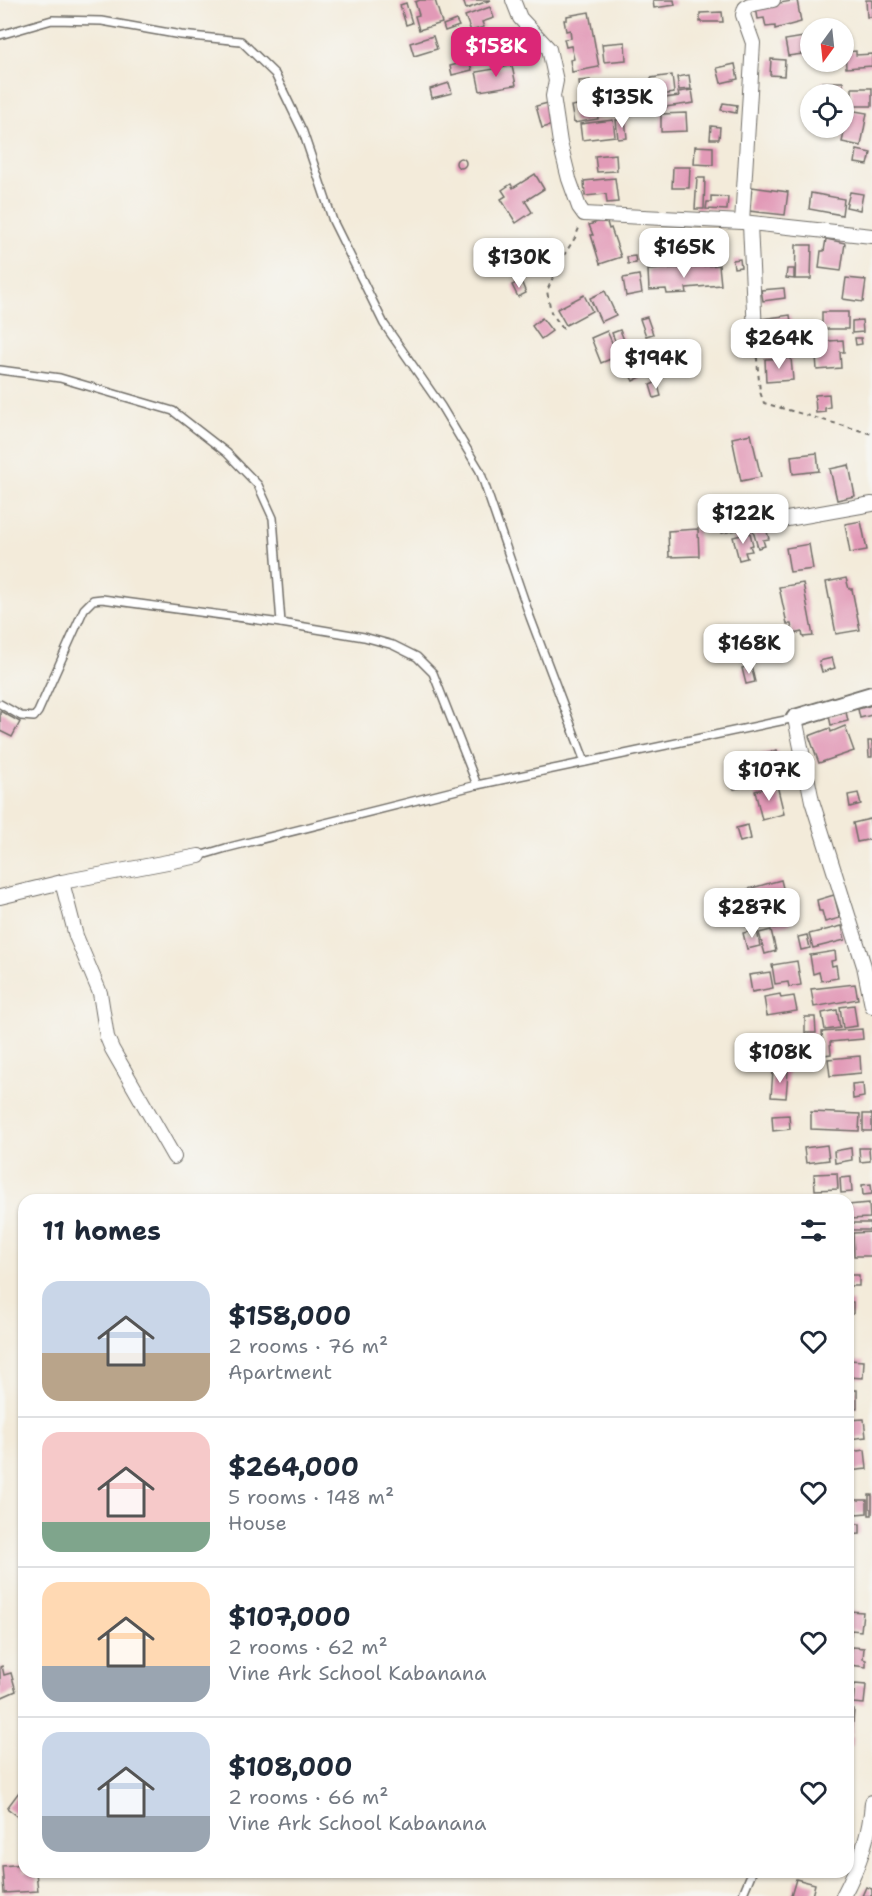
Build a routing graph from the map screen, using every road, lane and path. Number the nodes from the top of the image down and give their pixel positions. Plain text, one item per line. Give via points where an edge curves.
1 (513, 0) edge
2 (773, 0) edge
3 (0, 35) edge
4 (584, 214) junction
5 (746, 223) junction
6 (872, 236) edge
7 (563, 329) dead end
8 (755, 333) joint
9 (0, 370) edge
10 (872, 434) edge
11 (872, 504) edge
12 (759, 522) dead end
13 (281, 623) junction
14 (872, 695) edge
15 (0, 704) edge
16 (795, 718) junction
17 (585, 762) junction
18 (477, 785) junction
19 (199, 856) joint
20 (62, 882) junction
21 (0, 897) edge
22 (872, 1006) edge
23 (174, 1157) dead end
24 (872, 1802) edge
25 (871, 1826) edge
26 (854, 1873) edge
27 (750, 1878) edge
28 (852, 1878) edge
29 (742, 1896) edge
30 (843, 1896) edge

1 - 4 street via 520,18 549,49 556,81 553,96 560,143 569,179
2 - 5 street via 749,5 743,15 753,43
3 - 17 lane via 52,20 92,21 241,41 276,74 303,132 333,221 384,324 480,471
4 - 5 street
4 - 7 path via 547,291 551,312
5 - 6 street
5 - 8 street
8 - 10 path via 764,402
9 - 13 lane via 60,378 173,411 227,453 258,484 273,518
11 - 12 street
13 - 15 lane via 93,600 84,609 34,717 28,718
13 - 18 lane via 364,637 417,657 433,673
14 - 16 street
16 - 17 lane
16 - 22 street via 812,801 864,966
17 - 18 lane
18 - 19 lane
19 - 20 street
20 - 21 street
20 - 23 street via 76,936 100,993 112,1049
24 - 25 street
25 - 26 street
27 - 29 lane
28 - 30 street

